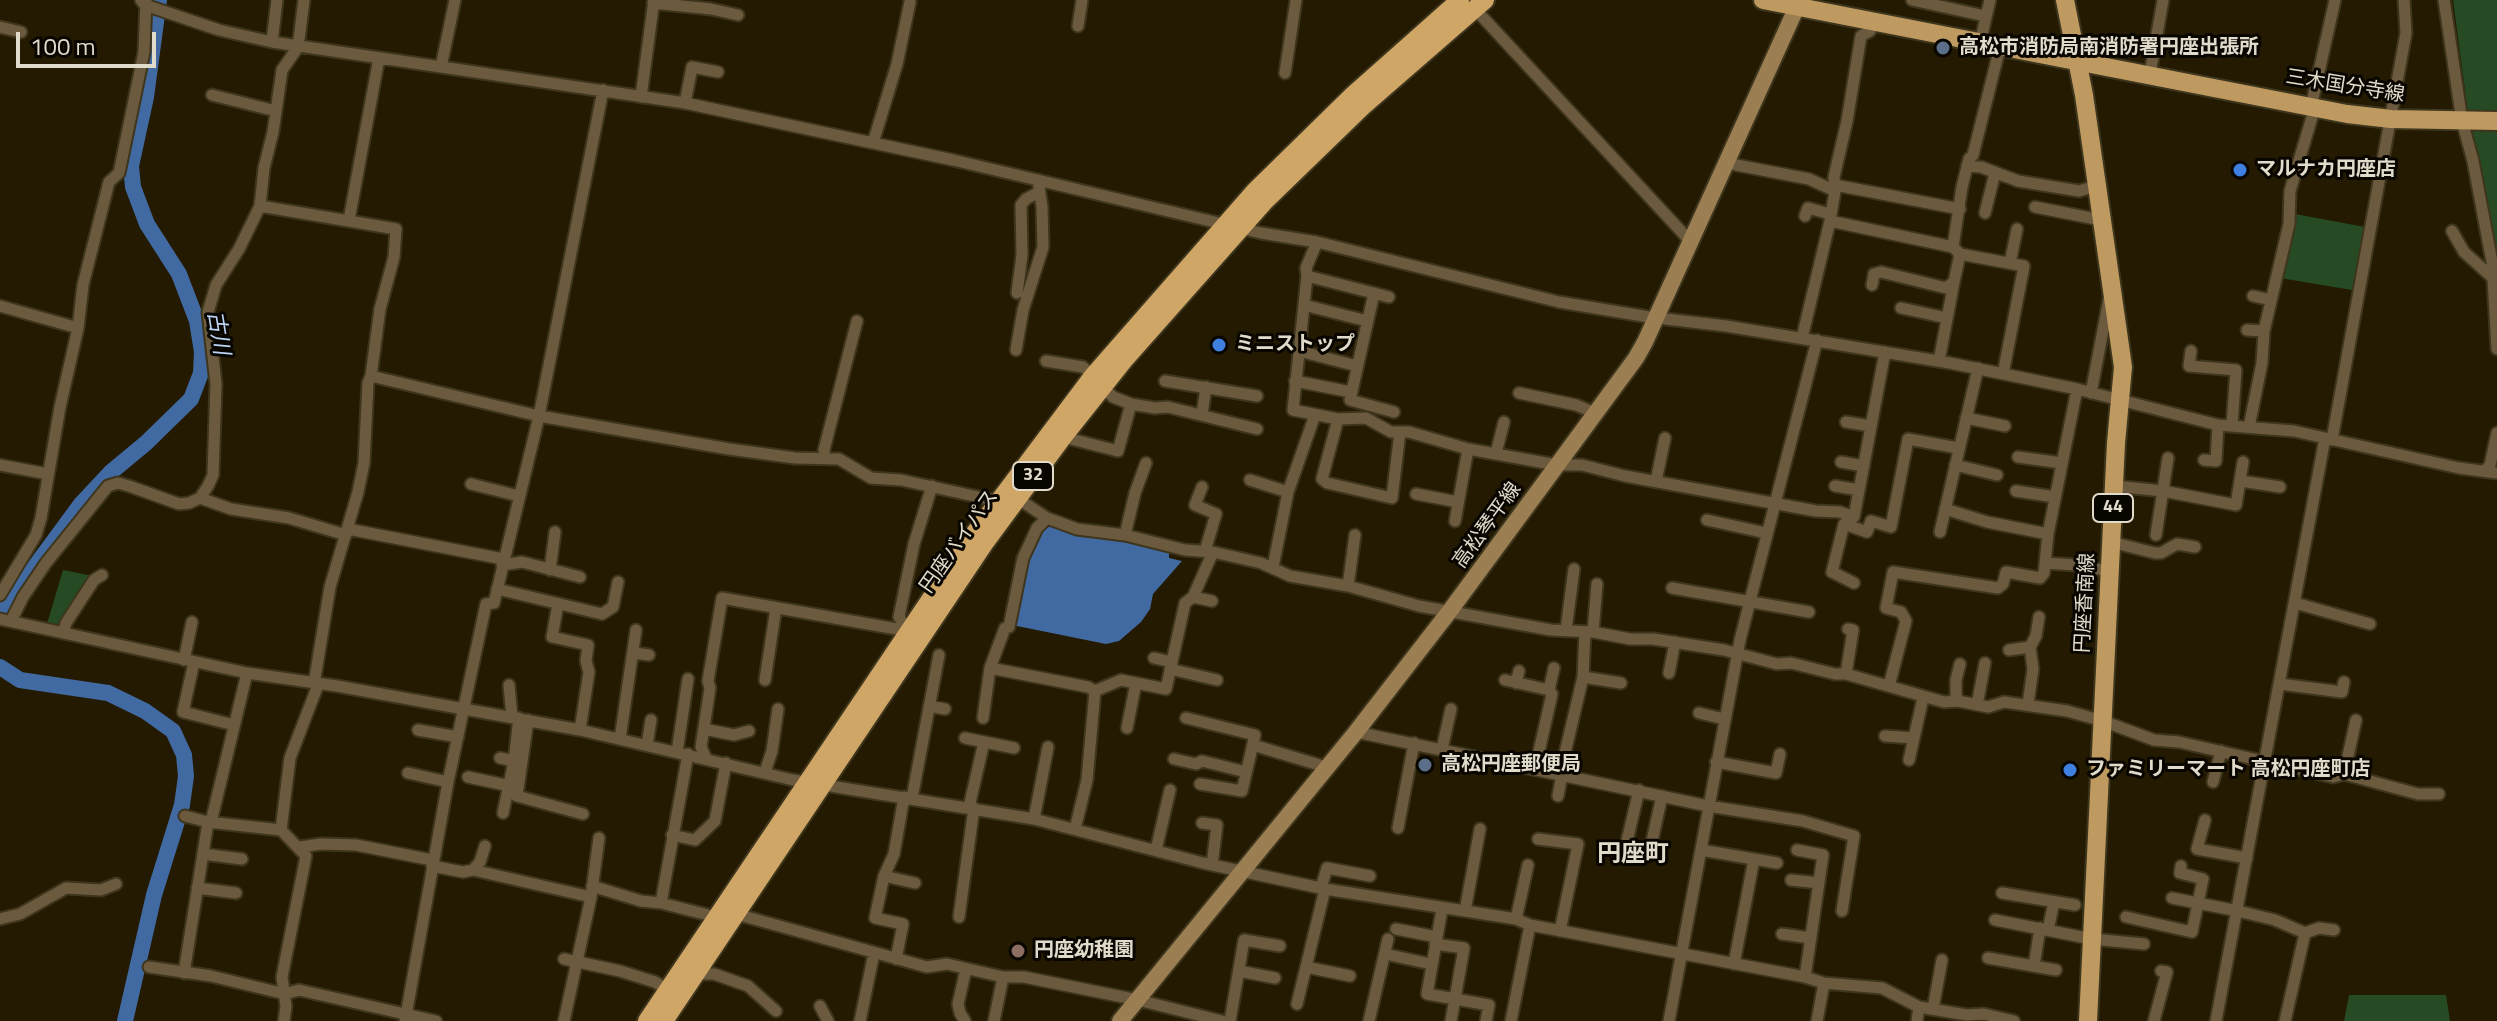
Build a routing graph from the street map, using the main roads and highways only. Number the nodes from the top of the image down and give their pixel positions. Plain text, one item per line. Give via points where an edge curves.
1 (1763, 0) edge
2 (2065, 0) edge
3 (1473, 3) edge
4 (1798, 4) edge
5 (2076, 60) junction
6 (2497, 121) edge
7 (1098, 381) junction
8 (913, 635) junction
9 (814, 784) junction
10 (647, 1021) edge
11 (664, 1021) edge
12 (1120, 1021) edge
13 (2088, 1021) edge

1 - 4 main road, 三木国分寺線
2 - 5 main road, 円座香南線 / 44
3 - 7 highway, 円座バイパス / 32 via 1233,226
4 - 5 main road, 三木国分寺線 via 1872,23
4 - 12 main road, 高松琴平線 via 1636,358 1356,732
5 - 6 main road, 三木国分寺線 via 2391,119
5 - 13 main road, 円座香南線 / 44 via 2123,367
7 - 8 highway, 円座バイパス / 32 via 1063,437
7 - 8 highway, 円座バイパス / 32 via 997,501
8 - 9 highway, 円座バイパス / 32
9 - 10 highway, 円座バイパス / 32
9 - 11 highway, 円座バイパス / 32

